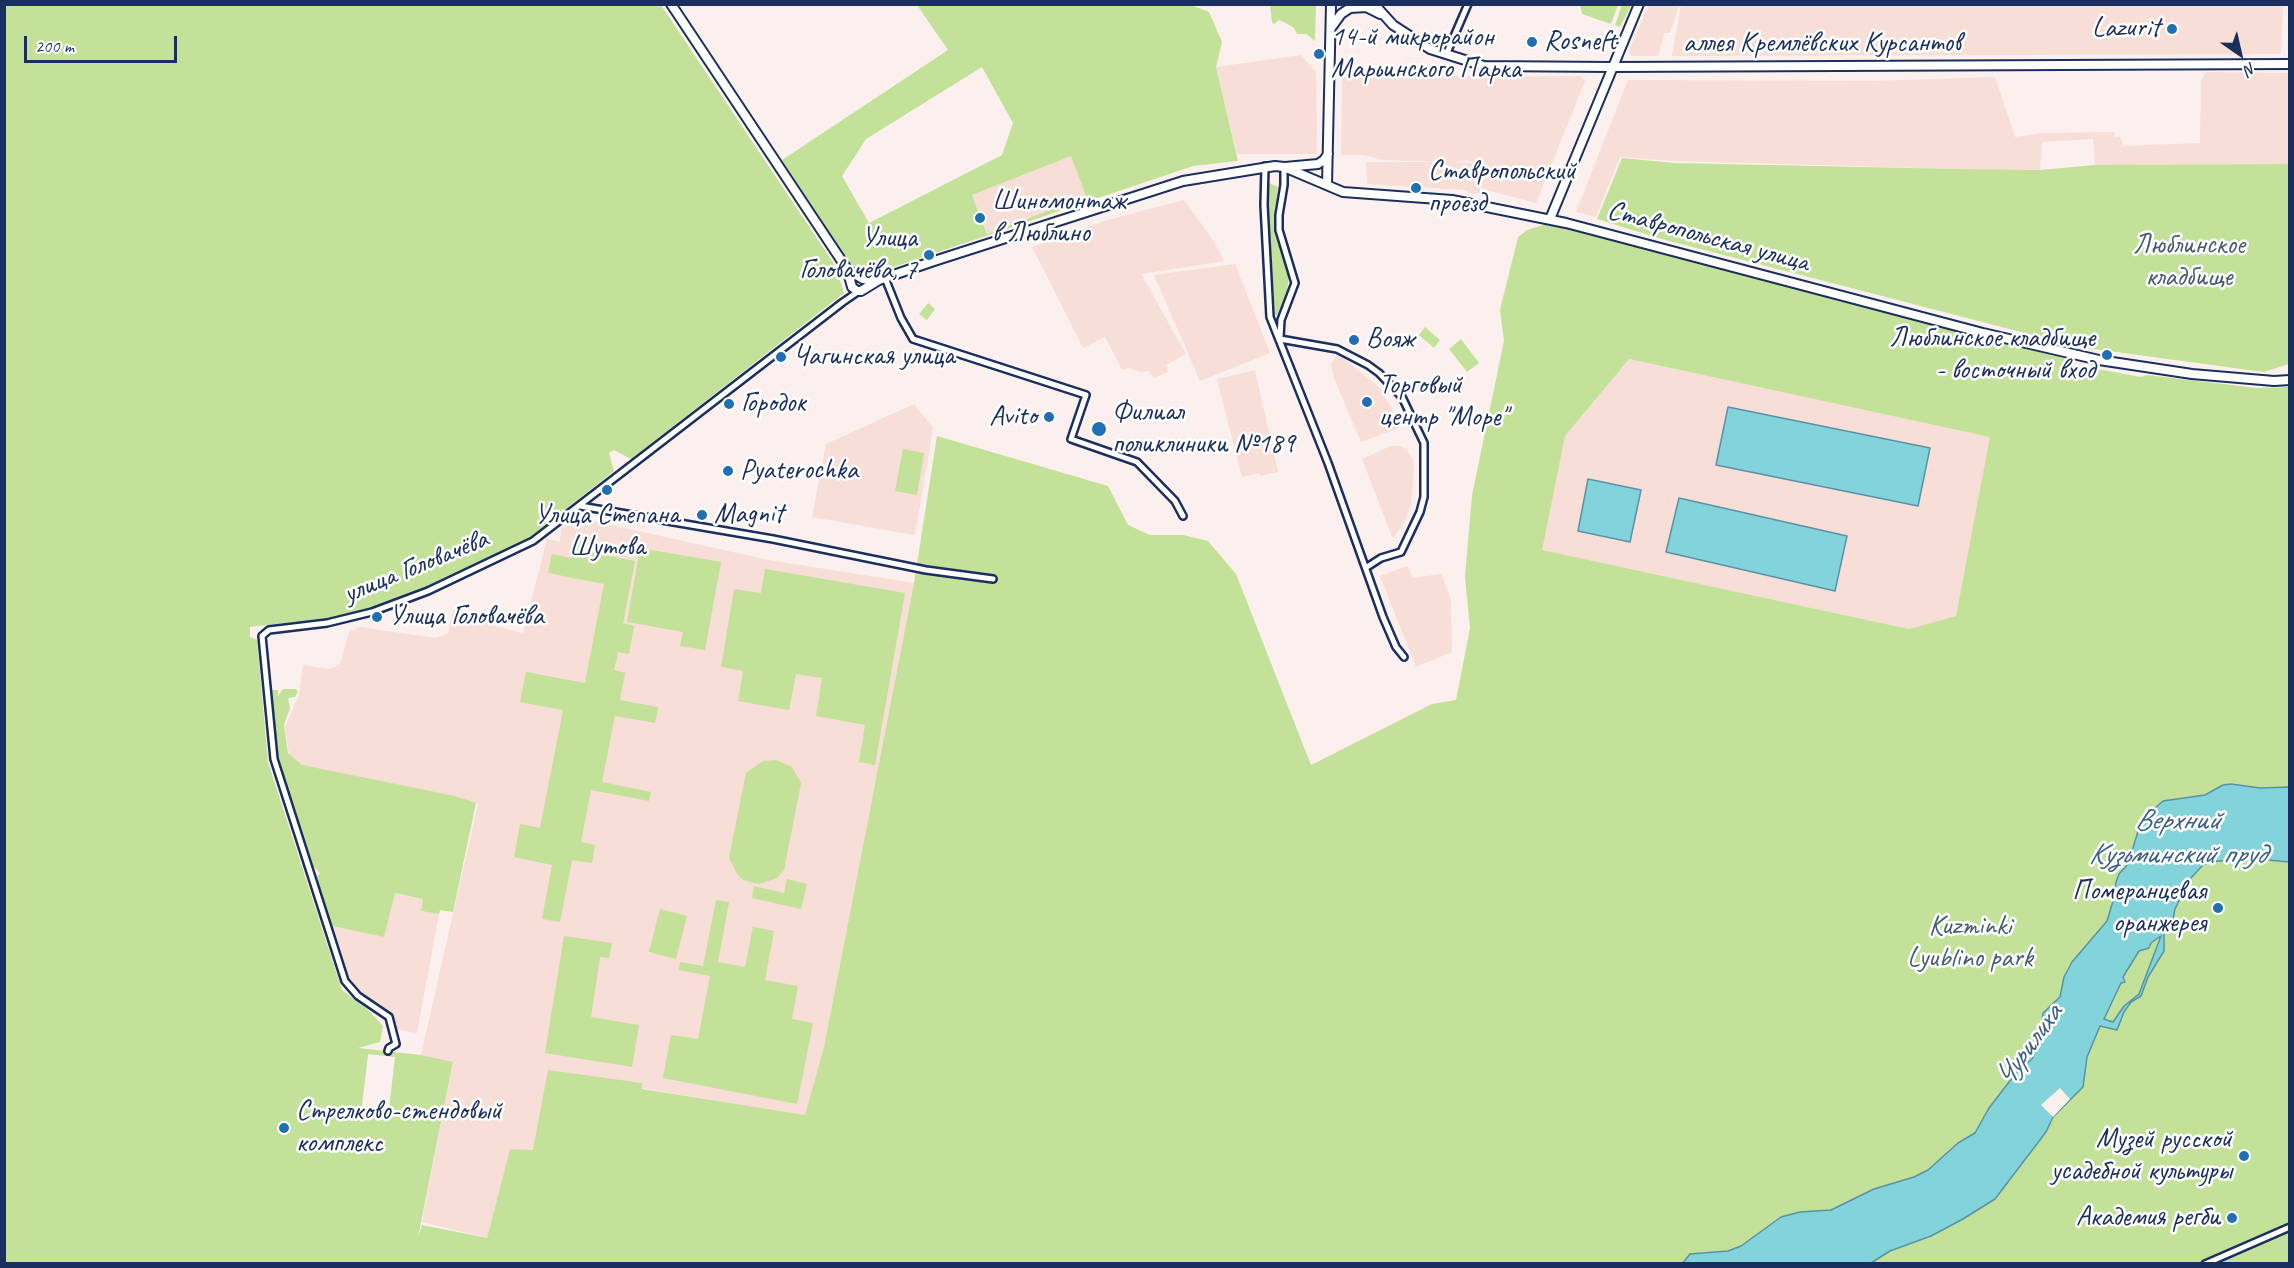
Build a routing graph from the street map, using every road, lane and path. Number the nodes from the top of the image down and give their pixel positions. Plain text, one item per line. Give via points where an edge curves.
1 (671, 4) edge
2 (1331, 4) edge
3 (1374, 4) edge
4 (1468, 4) edge
5 (1639, 4) edge
6 (1386, 18) junction
7 (1330, 29) junction
8 (1446, 55) junction
9 (2289, 64) edge
10 (1611, 67) junction
11 (1328, 153) junction
12 (1265, 166) junction
13 (1284, 167) junction
14 (1327, 185) junction
15 (1550, 219) junction
16 (847, 269) junction
17 (862, 278) junction
18 (882, 279) junction
19 (852, 284) junction
20 (862, 290) junction
21 (848, 298) junction
22 (1280, 339) junction
23 (2289, 380) edge
24 (580, 506) junction
25 (1183, 516) dead end
26 (1367, 567) junction
27 (993, 579) dead end
28 (1404, 657) dead end
29 (388, 1051) dead end
30 (2289, 1227) edge
31 (2205, 1263) edge

1 - 16 street
2 - 7 street
3 - 6 street, аллея Кремлёвских Курсантов
4 - 8 street
5 - 10 street
6 - 7 street via 1366,7 1350,8
6 - 8 street, аллея Кремлёвских Курсантов via 1411,38
7 - 11 street
8 - 10 street, аллея Кремлёвских Курсантов via 1484,66
9 - 10 street, аллея Кремлёвских Курсантов
10 - 15 street
11 - 13 street via 1318,164
11 - 14 street
12 - 13 street, Ставропольская улица
12 - 18 street, Ставропольская улица via 1183,181
12 - 22 street via 1270,317
13 - 14 street, Ставропольская улица
13 - 22 street via 1279,230 1295,283 1281,321
14 - 15 street, Ставропольская улица via 1343,192 1470,203
15 - 23 street, Ставропольская улица via 2090,358 2192,374
16 - 17 street
16 - 19 street
17 - 18 street, Ставропольская улица
17 - 19 street
17 - 20 street via 866,284
18 - 20 street, Ставропольская улица
18 - 25 street via 913,339 1086,395 1071,439 1137,462 1175,501
19 - 20 street via 853,289
19 - 21 street
20 - 21 street, улица Головачёва
21 - 24 street, улица Головачёва
22 - 26 street
22 - 26 street via 1337,349 1368,365 1402,397 1424,443 1424,497 1420,512 1401,552
24 - 27 street
24 - 29 street, улица Головачёва via 533,541 429,591 372,612 327,623 270,630 262,636 274,759 345,981 358,996 389,1017 396,1044
26 - 28 street via 1383,617
30 - 31 street

